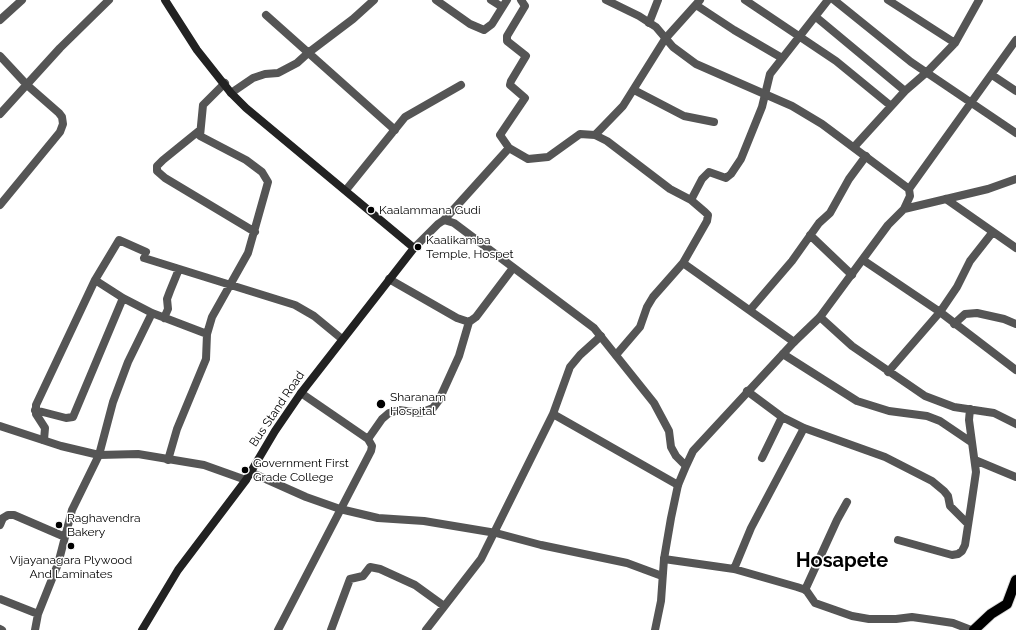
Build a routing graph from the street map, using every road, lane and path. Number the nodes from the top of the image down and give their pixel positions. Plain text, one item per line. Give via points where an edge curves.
1 (22, 0) edge
2 (110, 0) edge
3 (165, 0) edge
4 (374, 0) edge
5 (436, 0) edge
6 (491, 0) edge
7 (521, 0) edge
8 (658, 0) edge
9 (745, 0) edge
10 (828, 0) edge
11 (834, 0) edge
12 (888, 0) edge
13 (979, 0) edge
14 (610, 1) edge
15 (698, 2) edge
16 (504, 4) edge
17 (266, 15) dead end
18 (816, 17) junction
19 (0, 20) edge
20 (649, 23) junction
21 (801, 37) junction
22 (665, 39) junction
23 (1016, 40) edge
24 (954, 42) junction
25 (308, 53) junction
26 (0, 56) edge
27 (782, 58) junction
28 (927, 72) junction
29 (992, 75) junction
30 (224, 83) junction
31 (27, 85) junction
32 (461, 85) dead end
33 (634, 90) junction
34 (905, 91) junction
35 (1016, 91) edge
36 (231, 93) junction
37 (765, 96) junction
38 (972, 102) junction
39 (891, 106) junction
40 (0, 114) edge
41 (714, 122) dead end
42 (200, 130) junction
43 (395, 130) junction
44 (1016, 133) edge
45 (595, 135) junction
46 (854, 147) junction
47 (509, 148) junction
48 (866, 156) junction
49 (1016, 179) edge
50 (909, 189) junction
51 (346, 190) junction
52 (946, 199) junction
53 (691, 200) junction
54 (0, 205) edge
55 (904, 209) junction
56 (444, 220) junction
57 (255, 232) junction
58 (992, 233) junction
59 (810, 235) junction
60 (414, 248) junction
61 (1016, 248) edge
62 (863, 260) junction
63 (683, 263) junction
64 (513, 268) junction
65 (180, 269) junction
66 (852, 275) junction
67 (389, 279) junction
68 (95, 280) junction
69 (230, 285) junction
70 (123, 298) junction
71 (750, 310) junction
72 (940, 312) junction
73 (152, 313) junction
74 (1016, 314) edge
75 (820, 317) junction
76 (164, 318) junction
77 (469, 322) junction
78 (1014, 323) edge
79 (954, 324) junction
80 (207, 334) junction
81 (602, 336) junction
82 (342, 339) junction
83 (794, 342) junction
84 (783, 354) junction
85 (616, 355) junction
86 (1016, 370) edge
87 (888, 372) junction
88 (748, 391) junction
89 (301, 393) junction
90 (970, 409) junction
91 (35, 410) junction
92 (553, 414) junction
93 (782, 417) junction
94 (1016, 424) edge
95 (0, 426) edge
96 (804, 428) junction
97 (368, 439) junction
98 (44, 440) junction
99 (971, 442) junction
100 (99, 455) junction
101 (762, 458) dead end
102 (168, 460) junction
103 (975, 460) junction
104 (686, 466) junction
105 (250, 472) junction
106 (1016, 476) edge
107 (246, 480) junction
108 (678, 485) junction
109 (847, 502) dead end
110 (340, 509) junction
111 (968, 524) junction
112 (0, 525) edge
113 (496, 533) junction
114 (65, 537) junction
115 (898, 540) dead end
116 (664, 558) junction
117 (734, 569) junction
118 (662, 576) junction
119 (1016, 580) edge
120 (805, 590) junction
121 (0, 599) edge
122 (1011, 603) edge
123 (444, 606) junction
124 (38, 614) junction
125 (35, 630) edge
126 (142, 630) edge
127 (278, 630) edge
128 (331, 630) edge
129 (426, 630) edge
130 (655, 630) edge
131 (972, 630) edge

1 - 19 street
2 - 31 street via 60,48
3 - 30 main road via 198,50
4 - 25 street via 354,19
5 - 16 street via 470,24 484,30 490,27
6 - 16 street
7 - 47 street via 525,6 507,36 507,41 526,56 510,85 525,98 500,135
8 - 20 street
9 - 21 street
10 - 18 street
11 - 28 street
12 - 24 street
13 - 24 street
14 - 20 street
15 - 22 street
15 - 27 street via 734,30
17 - 25 street
18 - 21 street
18 - 34 street
20 - 22 street via 656,27
21 - 27 street
21 - 39 street via 843,66
22 - 33 street
22 - 37 street via 696,64
23 - 29 street
24 - 28 street
25 - 36 street via 286,70 253,78
25 - 43 street
26 - 31 street
27 - 37 street via 770,74
28 - 34 street
28 - 38 street
29 - 35 street
29 - 38 street
30 - 36 main road
30 - 42 street via 203,105 203,122
31 - 40 street
31 - 54 street via 62,117 63,124 60,132
32 - 43 street via 406,118
33 - 41 street via 684,116
33 - 45 street via 623,106
34 - 39 street
36 - 51 main road
37 - 46 street via 792,106
37 - 53 street via 748,143 731,174 726,178 709,172 702,179
38 - 44 street
38 - 50 street
39 - 46 street
42 - 57 street via 202,138 246,160 267,178
42 - 57 street via 163,160 157,166 157,171
43 - 51 street
45 - 47 street via 580,134 548,158 528,159
45 - 53 street via 621,151 670,189
46 - 48 street
47 - 56 street
48 - 50 street
48 - 59 street via 849,179 830,213
49 - 52 street
50 - 55 street via 910,196
51 - 60 main road
52 - 55 street
52 - 58 street
53 - 63 street via 708,215
55 - 62 street
56 - 60 street
56 - 64 street via 454,223
57 - 69 street via 248,253
58 - 61 street
58 - 72 street via 970,261
59 - 66 street
59 - 71 street via 792,261
60 - 67 main road, Bus Stand Road
62 - 66 street
62 - 72 street
63 - 71 street
63 - 85 street via 652,297 640,327
64 - 77 street via 476,317
64 - 81 street
65 - 68 street via 145,255 119,240
65 - 69 street
65 - 76 street via 167,299 168,309
66 - 75 street
67 - 77 street via 457,318
67 - 82 main road, Bus Stand Road
68 - 70 street
68 - 91 street
69 - 80 street via 212,318
69 - 82 street via 295,305 314,316
70 - 73 street
70 - 91 street via 73,417 66,418
71 - 83 street
72 - 79 street
72 - 87 street
73 - 76 street
73 - 100 street via 128,362 113,402
74 - 78 street
75 - 83 street
75 - 87 street via 852,346
76 - 80 street
77 - 97 street via 459,356 439,400 432,408 420,413 399,410 389,413
78 - 79 street via 969,313 957,319
79 - 86 street
80 - 102 street via 206,359 177,429
81 - 85 street
81 - 92 street via 570,367
82 - 89 main road, Bus Stand Road
83 - 84 street
84 - 88 street
84 - 99 street via 857,402 889,411 927,416 940,421
85 - 104 street via 654,403 669,431 671,448
87 - 90 street via 940,403
88 - 93 street
88 - 104 street via 693,451
89 - 97 street
89 - 105 main road, Bus Stand Road
90 - 94 street via 994,413
90 - 99 street
91 - 98 street via 45,425
92 - 108 street
92 - 113 street
93 - 96 street
93 - 101 street
95 - 98 street
96 - 111 street via 885,457 932,481 944,491 950,506
96 - 117 street via 751,528
97 - 110 street via 372,446 371,451
98 - 100 street
99 - 103 street
100 - 102 street via 138,454
100 - 114 street via 72,510
102 - 107 street via 204,465
103 - 106 street
103 - 111 street via 976,472
104 - 108 street
105 - 107 main road, Bus Stand Road
105 - 110 street
107 - 126 main road, Bus Stand Road via 178,570
108 - 116 street
109 - 120 street
110 - 113 street via 378,518 424,521
110 - 127 street
111 - 115 street via 965,545 958,554 952,555
112 - 114 street via 3,518 14,515
113 - 118 street via 627,563
113 - 123 street via 481,559
114 - 124 street via 58,564
116 - 117 street
116 - 118 street
117 - 120 street
118 - 130 street
119 - 122 main road
120 - 131 street via 815,603 852,616 868,619 912,617 953,623
121 - 124 street
122 - 131 main road via 991,614
123 - 128 street via 415,585 370,567 363,576 349,580
123 - 129 street
124 - 125 street

